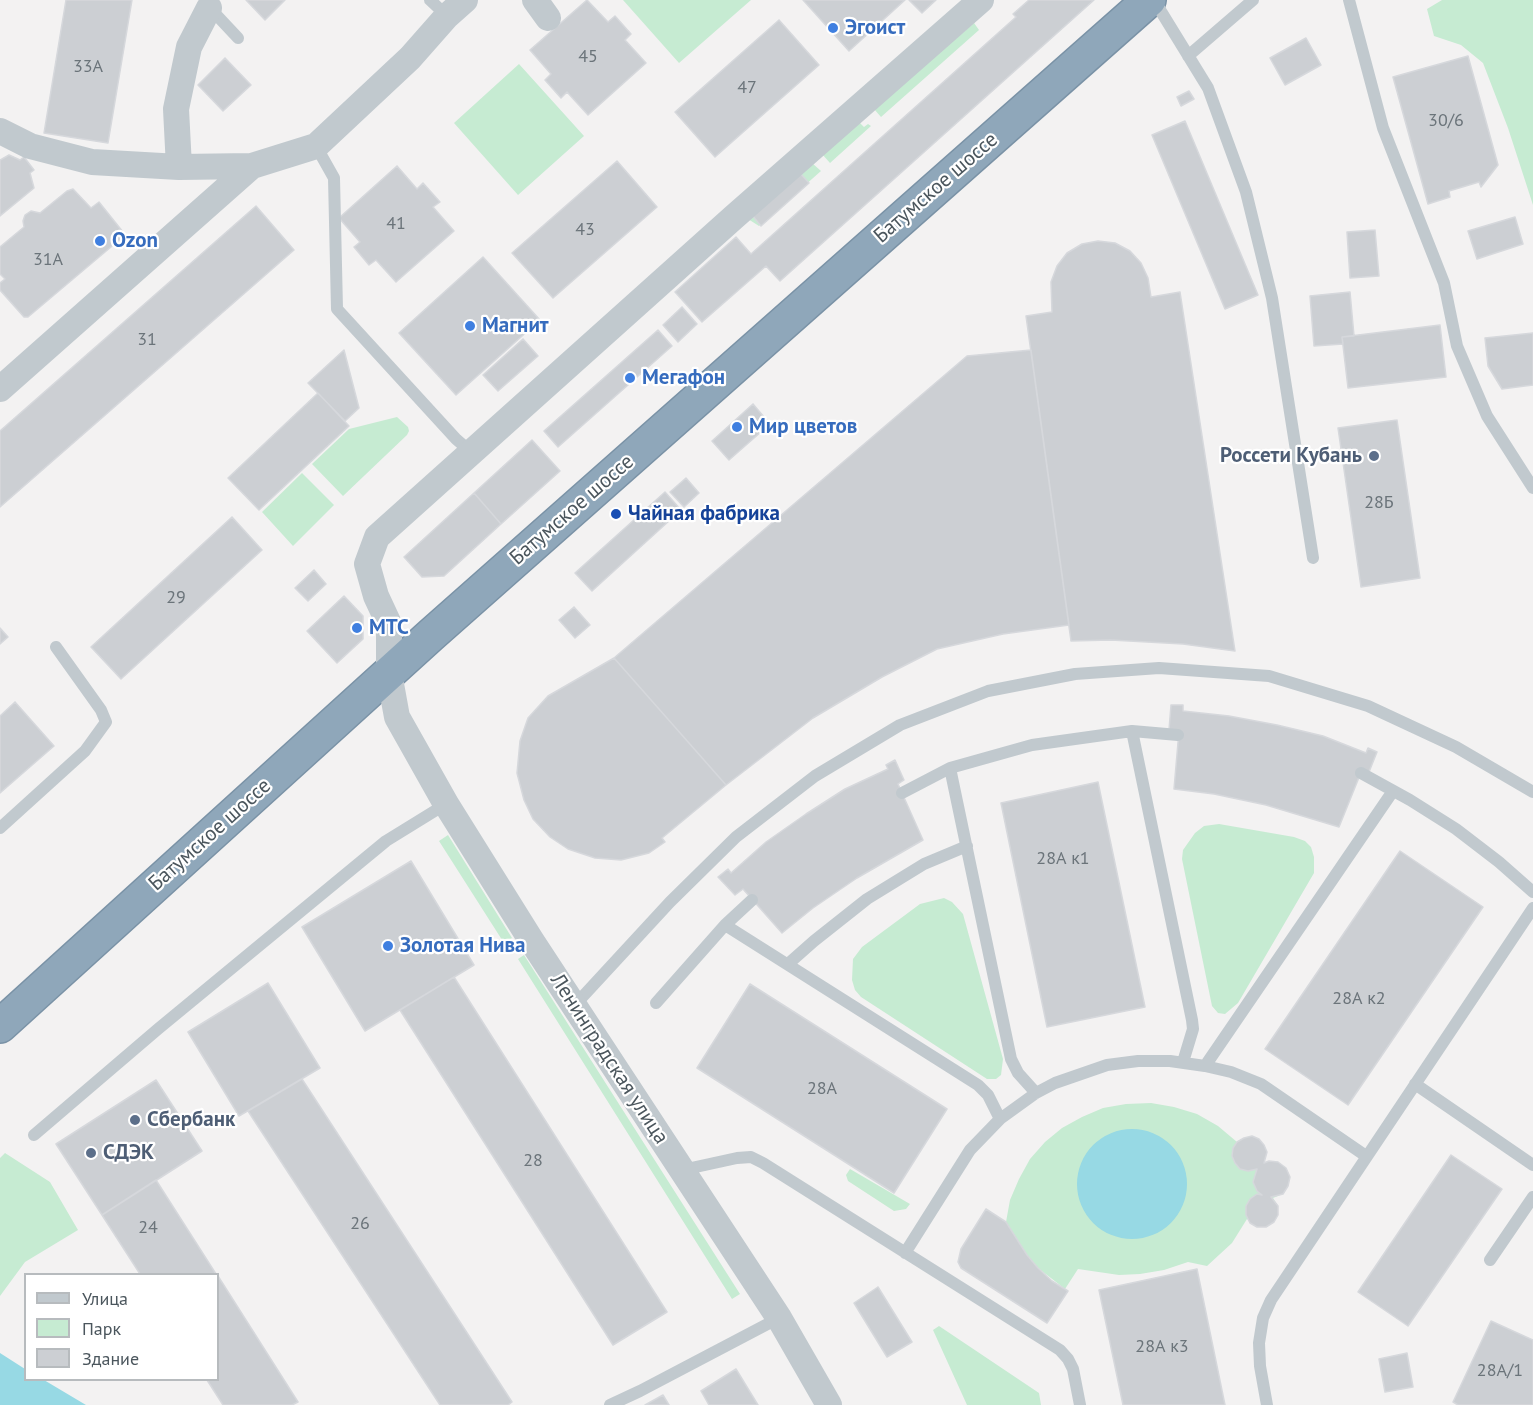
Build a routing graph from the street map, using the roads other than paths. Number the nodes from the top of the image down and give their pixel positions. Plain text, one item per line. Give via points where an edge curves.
1 (981, 0) edge
2 (1149, 0) edge
3 (1154, 0) edge
4 (1253, 0) edge
5 (1349, 0) edge
6 (207, 4) edge
7 (447, 5) edge
8 (238, 38) dead end
9 (1188, 56) junction
10 (0, 131) edge
11 (316, 146) junction
12 (252, 166) junction
13 (179, 167) junction
14 (0, 389) edge
15 (471, 452) junction
16 (1533, 488) edge
17 (1314, 558) dead end
18 (56, 647) dead end
19 (389, 673) junction
20 (1132, 731) junction
21 (1178, 735) dead end
22 (950, 768) junction
23 (1361, 773) dead end
24 (1393, 790) junction
25 (1533, 792) edge
26 (902, 793) dead end
27 (446, 804) junction
28 (0, 828) edge
29 (966, 846) junction
30 (1533, 892) edge
31 (752, 900) dead end
32 (1533, 908) edge
33 (725, 925) junction
34 (788, 964) junction
35 (657, 1003) dead end
36 (574, 1006) junction
37 (1, 1022) edge
38 (1183, 1062) junction
39 (1205, 1066) junction
40 (1415, 1084) junction
41 (1036, 1094) junction
42 (1000, 1119) junction
43 (34, 1135) dead end
44 (1366, 1156) junction
45 (1533, 1165) edge
46 (682, 1170) junction
47 (1533, 1197) edge
48 (905, 1252) junction
49 (1490, 1260) dead end
50 (778, 1318) junction
51 (610, 1405) edge
52 (829, 1405) edge
53 (1080, 1405) edge
54 (1268, 1405) edge

1 - 15 street, Ленинградская улица
2 - 19 highway, Батумское шоссе
3 - 9 lane
4 - 9 lane
5 - 16 lane via 1383,128 1444,283 1457,346 1487,416
6 - 8 lane
6 - 13 street via 189,47 176,109
7 - 11 street via 410,58
9 - 17 lane via 1208,88 1246,192 1272,298
10 - 13 street via 30,146 92,162
11 - 12 street
11 - 15 lane via 334,178 337,309
12 - 13 street
12 - 14 street
15 - 19 street, Ленинградская улица via 376,537 368,564 376,596 389,624
18 - 28 lane via 102,710 106,722 85,751
19 - 27 street, Ленинградская улица via 397,717
19 - 37 highway, Батумское шоссе
20 - 21 lane
20 - 22 lane via 1032,745
20 - 38 lane via 1192,1020
22 - 26 lane
22 - 29 lane
23 - 24 lane
24 - 30 lane via 1456,829
24 - 39 lane
25 - 36 lane via 1456,747 1368,706 1269,676 1159,668 1075,674 988,691 900,725 806,783 736,837
27 - 36 street, Ленинградская улица
27 - 43 lane via 386,841
29 - 34 lane via 924,864 867,899
29 - 41 lane via 1011,1059
31 - 33 lane
32 - 40 lane
33 - 34 lane
33 - 35 lane
34 - 42 lane via 978,1085
36 - 46 street, Ленинградская улица
38 - 39 lane
38 - 41 lane via 1107,1065
39 - 44 lane via 1260,1084
40 - 44 lane
40 - 45 lane
41 - 42 lane
42 - 48 lane via 970,1150
44 - 54 lane via 1263,1318 1259,1354
46 - 48 lane via 751,1157
46 - 50 street, Ленинградская улица
47 - 49 lane
48 - 53 lane via 1060,1350 1073,1369
50 - 51 lane
50 - 52 street, Ленинградская улица

